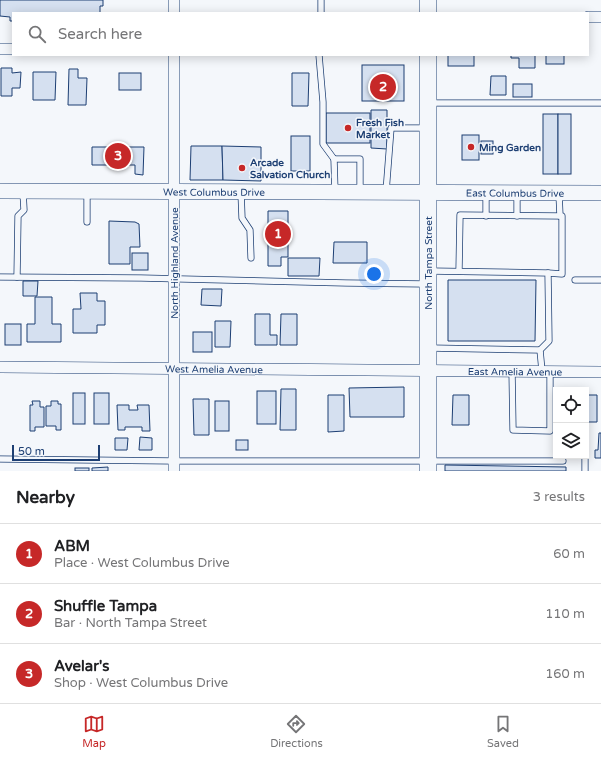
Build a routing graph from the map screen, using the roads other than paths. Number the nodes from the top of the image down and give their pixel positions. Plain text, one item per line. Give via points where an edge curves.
1 (174, 0) edge
2 (321, 0) edge
3 (428, 0) edge
4 (174, 12) edge
5 (322, 12) edge
6 (428, 12) edge
7 (589, 17) edge
8 (601, 17) edge
9 (0, 49) edge
10 (12, 49) edge
11 (174, 56) edge
12 (319, 56) edge
13 (428, 56) edge
14 (428, 103) junction
15 (601, 103) edge
16 (428, 129) junction
17 (334, 159) junction
18 (0, 191) edge
19 (23, 191) junction
20 (87, 191) junction
21 (174, 191) junction
22 (241, 192) junction
23 (335, 192) junction
24 (360, 192) junction
25 (386, 193) junction
26 (428, 193) junction
27 (486, 193) junction
28 (517, 193) junction
29 (559, 193) junction
30 (601, 193) edge
31 (486, 216) junction
32 (517, 216) junction
33 (560, 216) junction
34 (87, 222) dead end
35 (251, 258) dead end
36 (459, 271) junction
37 (548, 273) junction
38 (0, 277) edge
39 (18, 277) junction
40 (428, 277) junction
41 (174, 279) junction
42 (575, 280) dead end
43 (601, 280) edge
44 (427, 348) junction
45 (540, 350) junction
46 (0, 367) edge
47 (174, 368) junction
48 (429, 370) junction
49 (512, 371) junction
50 (546, 371) junction
51 (601, 372) edge
52 (553, 432) edge
53 (0, 459) edge
54 (585, 459) edge
55 (563, 461) dead end
56 (174, 466) edge
57 (428, 466) edge
58 (585, 471) edge

1 - 4 street
2 - 5 lane
3 - 6 main road
7 - 8 street
9 - 10 street
11 - 21 street, North Highland Avenue
12 - 17 lane via 324,144
13 - 14 main road, North Tampa Street
14 - 15 lane
14 - 16 main road, North Tampa Street
16 - 25 lane via 390,128
16 - 26 main road, North Tampa Street
17 - 23 lane
17 - 24 lane via 360,159
18 - 19 main road, West Columbus Drive
19 - 20 main road, West Columbus Drive
19 - 39 lane via 24,210 18,216
20 - 21 main road, West Columbus Drive
20 - 34 lane
21 - 22 main road, West Columbus Drive
21 - 41 street, North Highland Avenue
22 - 23 main road, West Columbus Drive
22 - 35 lane via 242,218 250,230
23 - 24 main road, West Columbus Drive
24 - 25 main road, West Columbus Drive
25 - 26 main road, West Columbus Drive
26 - 27 main road, East Columbus Drive
26 - 40 main road, North Tampa Street
27 - 28 main road, East Columbus Drive
27 - 31 lane
28 - 29 main road, East Columbus Drive
28 - 32 lane
29 - 30 main road, East Columbus Drive
29 - 33 lane
31 - 32 lane
31 - 36 lane via 460,215
32 - 33 lane
33 - 37 lane via 562,274
36 - 37 lane
36 - 40 lane
37 - 45 lane via 549,341
38 - 39 lane
39 - 41 lane
40 - 41 lane via 346,283
40 - 44 main road, North Tampa Street
41 - 47 street, North Highland Avenue
42 - 43 lane
44 - 45 lane
44 - 48 main road, North Tampa Street
45 - 50 lane
46 - 47 street, West Amelia Avenue
47 - 48 street, West Amelia Avenue
47 - 56 street, North Highland Avenue
48 - 49 street, East Amelia Avenue
48 - 57 main road, North Tampa Street
49 - 50 street, East Amelia Avenue
49 - 52 lane via 513,430
50 - 51 street, East Amelia Avenue
50 - 52 lane
53 - 56 lane
54 - 58 lane
55 - 57 lane
56 - 57 lane

